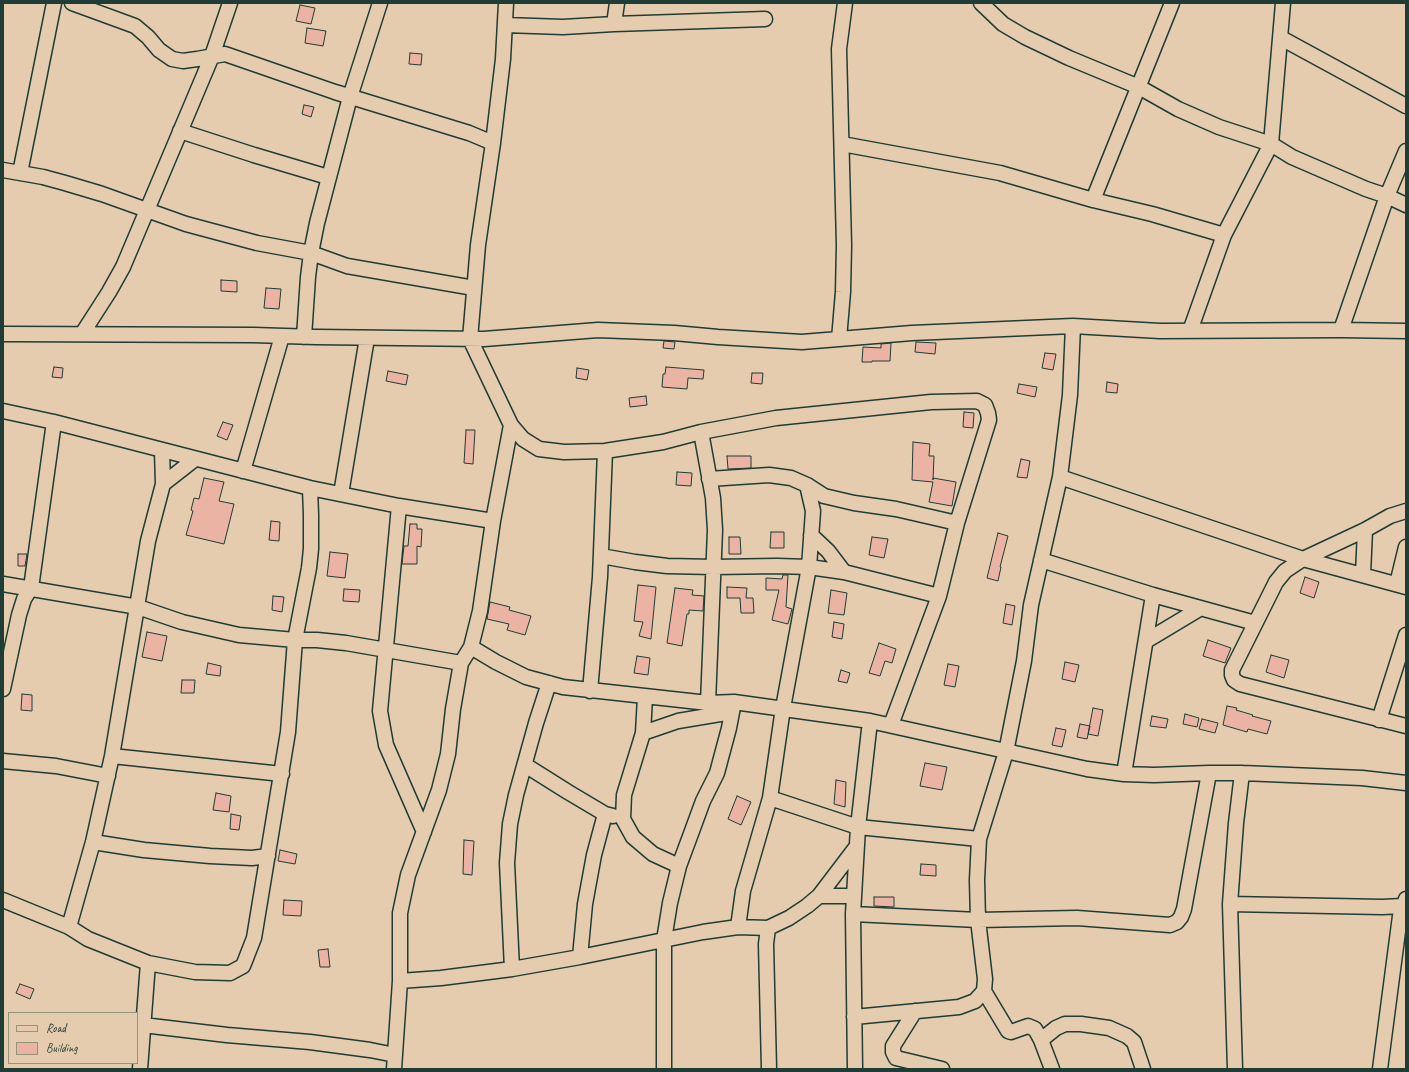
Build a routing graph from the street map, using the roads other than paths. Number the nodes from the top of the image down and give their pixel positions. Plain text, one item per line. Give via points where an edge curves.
1 (54, 3) edge
2 (72, 3) edge
3 (230, 3) edge
4 (380, 3) edge
5 (506, 3) edge
6 (618, 3) edge
7 (845, 3) edge
8 (981, 3) edge
9 (1172, 3) edge
10 (1283, 3) edge
11 (765, 19) dead end
12 (614, 24) junction
13 (505, 25) junction
14 (1280, 38) junction
15 (212, 56) junction
16 (1139, 87) junction
17 (350, 97) junction
18 (1406, 106) edge
19 (180, 131) junction
20 (493, 142) junction
21 (842, 144) junction
22 (1271, 144) junction
23 (1406, 151) edge
24 (3, 170) edge
25 (20, 173) junction
26 (328, 177) junction
27 (1387, 196) junction
28 (1092, 200) junction
29 (1406, 205) edge
30 (147, 211) junction
31 (1224, 235) junction
32 (311, 253) junction
33 (474, 288) junction
34 (1073, 326) junction
35 (1341, 330) junction
36 (1190, 331) junction
37 (1406, 331) edge
38 (3, 334) edge
39 (82, 334) junction
40 (282, 336) junction
41 (304, 337) junction
42 (367, 338) junction
43 (470, 339) junction
44 (839, 339) junction
45 (3, 411) edge
46 (54, 422) junction
47 (511, 425) junction
48 (701, 432) junction
49 (162, 451) junction
50 (605, 451) junction
51 (195, 459) junction
52 (242, 471) junction
53 (1060, 477) junction
54 (709, 479) junction
55 (163, 484) junction
56 (807, 485) junction
57 (310, 488) junction
58 (341, 494) junction
59 (824, 496) junction
60 (399, 506) junction
61 (813, 511) junction
62 (1406, 511) edge
63 (494, 520) junction
64 (956, 523) junction
65 (1365, 530) junction
66 (811, 535) junction
67 (1406, 547) edge
68 (601, 556) junction
69 (1303, 559) junction
70 (1040, 560) junction
71 (714, 567) junction
72 (809, 567) junction
73 (844, 572) junction
74 (1363, 574) junction
75 (3, 584) edge
76 (1401, 585) edge
77 (31, 588) junction
78 (1153, 595) junction
79 (939, 596) junction
80 (1173, 600) junction
81 (138, 607) junction
82 (1202, 608) junction
83 (1149, 619) junction
84 (1255, 623) junction
85 (1406, 635) edge
86 (294, 640) junction
87 (1146, 640) junction
88 (471, 647) junction
89 (386, 649) junction
90 (461, 662) junction
91 (549, 683) junction
92 (3, 689) edge
93 (590, 691) junction
94 (645, 697) junction
95 (708, 703) junction
96 (733, 707) junction
97 (783, 708) junction
98 (1379, 720) junction
99 (870, 721) junction
100 (890, 725) junction
101 (1406, 726) edge
102 (643, 733) junction
103 (1006, 752) junction
104 (112, 756) junction
105 (3, 761) edge
106 (525, 765) junction
107 (1209, 773) junction
108 (1242, 773) junction
109 (282, 774) junction
110 (1124, 774) junction
111 (108, 776) junction
112 (1406, 783) edge
113 (770, 798) junction
114 (605, 814) junction
115 (623, 819) junction
116 (858, 827) junction
117 (424, 832) junction
118 (979, 839) junction
119 (93, 842) junction
120 (857, 846) junction
121 (268, 856) junction
122 (679, 866) junction
123 (819, 896) junction
124 (854, 896) junction
125 (3, 900) edge
126 (1230, 904) junction
127 (1404, 908) edge
128 (853, 914) junction
129 (978, 920) junction
130 (69, 927) junction
131 (738, 927) junction
132 (768, 928) junction
133 (664, 940) junction
134 (580, 957) junction
135 (148, 963) junction
136 (512, 968) junction
137 (400, 981) junction
138 (984, 991) junction
139 (915, 1011) junction
140 (854, 1017) junction
141 (143, 1025) junction
142 (1041, 1040) junction
143 (395, 1055) junction
144 (140, 1069) edge
145 (394, 1069) edge
146 (664, 1069) edge
147 (769, 1069) edge
148 (855, 1069) edge
149 (942, 1069) edge
150 (1052, 1069) edge
151 (1144, 1069) edge
152 (1235, 1069) edge
153 (1380, 1069) edge

1 - 25 street
2 - 15 street via 135,26 172,59
3 - 15 street
4 - 17 street
5 - 13 street
6 - 12 street
7 - 21 street via 839,49
8 - 16 street via 1003,24 1025,37
9 - 16 street
10 - 14 street
11 - 12 street
12 - 13 street via 563,27
13 - 20 street
14 - 18 street
14 - 22 street
15 - 17 street via 232,56
15 - 19 street
16 - 22 street via 1212,124
16 - 28 street
17 - 20 street via 469,132
17 - 26 street
19 - 26 street
19 - 30 street
20 - 33 street
21 - 28 street via 1000,173
21 - 44 street via 844,245
22 - 27 street via 1292,157
22 - 31 street
23 - 27 street
24 - 25 street
25 - 30 street via 72,185
26 - 32 street
27 - 29 street
27 - 35 street
28 - 31 street
30 - 32 street via 256,243
30 - 39 street via 123,267
31 - 36 street
32 - 33 street via 347,266
32 - 41 street
33 - 43 street
34 - 36 street
34 - 44 street
34 - 53 street via 1070,394
35 - 36 street
35 - 37 street
38 - 39 street
39 - 40 street
40 - 41 street
40 - 52 street
41 - 42 street
42 - 43 street
42 - 58 street
43 - 44 street via 598,330 802,342
43 - 47 street
45 - 46 street
46 - 49 street
46 - 77 street
47 - 50 street via 523,439 539,449 564,452
47 - 63 street
48 - 50 street via 663,442
48 - 54 street
48 - 64 street via 776,418 931,402 977,401 985,405 988,420
49 - 51 street
49 - 55 street
50 - 68 street
51 - 52 street
51 - 55 street
52 - 57 street
53 - 69 street
53 - 70 street
54 - 56 street via 769,475 791,478
54 - 71 street via 715,530
55 - 81 street via 148,541
56 - 59 street
56 - 61 street
57 - 58 street
57 - 86 street via 309,568
58 - 60 street
59 - 61 street
59 - 64 street
60 - 63 street
60 - 89 street
61 - 66 street
62 - 65 street via 1390,516
63 - 88 street via 480,612
64 - 79 street
65 - 69 street
65 - 74 street
66 - 72 street
66 - 73 street
67 - 76 street
68 - 71 street via 667,566
68 - 93 street
69 - 74 street
69 - 84 street via 1285,571 1276,582
70 - 78 street
70 - 103 street
71 - 72 street
71 - 95 street
72 - 73 street
72 - 97 street
73 - 79 street
74 - 76 street
75 - 77 street
77 - 81 street
77 - 92 street via 19,615
78 - 80 street
78 - 83 street
79 - 100 street
80 - 82 street
80 - 83 street
81 - 86 street via 219,631
81 - 104 street
82 - 84 street
82 - 87 street
83 - 87 street
84 - 98 street via 1232,670 1234,680 1240,684
85 - 98 street
86 - 89 street via 317,640
86 - 109 street via 288,732
87 - 110 street
88 - 90 street
88 - 91 street via 526,677
89 - 90 street
89 - 117 street via 380,711 386,744
90 - 117 street via 448,754
91 - 93 street
91 - 106 street
93 - 94 street
94 - 95 street
94 - 102 street
95 - 96 street
96 - 97 street
96 - 102 street
96 - 122 street via 717,772 702,801
97 - 99 street
97 - 113 street
98 - 101 street
99 - 100 street
99 - 116 street
100 - 103 street
102 - 115 street via 624,795
103 - 110 street
103 - 118 street
104 - 109 street
104 - 111 street
105 - 111 street via 56,766
106 - 114 street
106 - 136 street via 510,824 508,863
107 - 108 street
107 - 110 street
107 - 129 street via 1184,909 1177,922 1170,924 1077,918
108 - 112 street via 1362,778
108 - 126 street
109 - 121 street
111 - 119 street
113 - 116 street
113 - 131 street via 743,892
114 - 115 street
114 - 134 street via 594,855
115 - 122 street via 632,837 653,854
116 - 118 street
116 - 120 street
117 - 137 street via 408,875 400,913
118 - 129 street
119 - 121 street via 216,857
119 - 130 street
120 - 123 street
120 - 124 street
121 - 135 street via 254,938 243,966 230,973 195,972
122 - 133 street
123 - 124 street
123 - 132 street via 789,918
124 - 128 street
125 - 130 street
126 - 127 street
126 - 152 street
127 - 153 street
128 - 129 street
128 - 140 street
129 - 138 street via 985,979
130 - 135 street via 88,939
131 - 132 street
131 - 133 street
132 - 147 street via 766,944
133 - 134 street
133 - 146 street
134 - 136 street
135 - 141 street
136 - 137 street
137 - 143 street
138 - 139 street via 975,1001 959,1006
138 - 142 street via 1008,1031 1032,1026
139 - 140 street
139 - 149 street via 893,1046 893,1052 896,1058
140 - 148 street
141 - 143 street via 310,1042
141 - 144 street
142 - 150 street
142 - 151 street via 1065,1024 1109,1028 1134,1042
143 - 145 street

